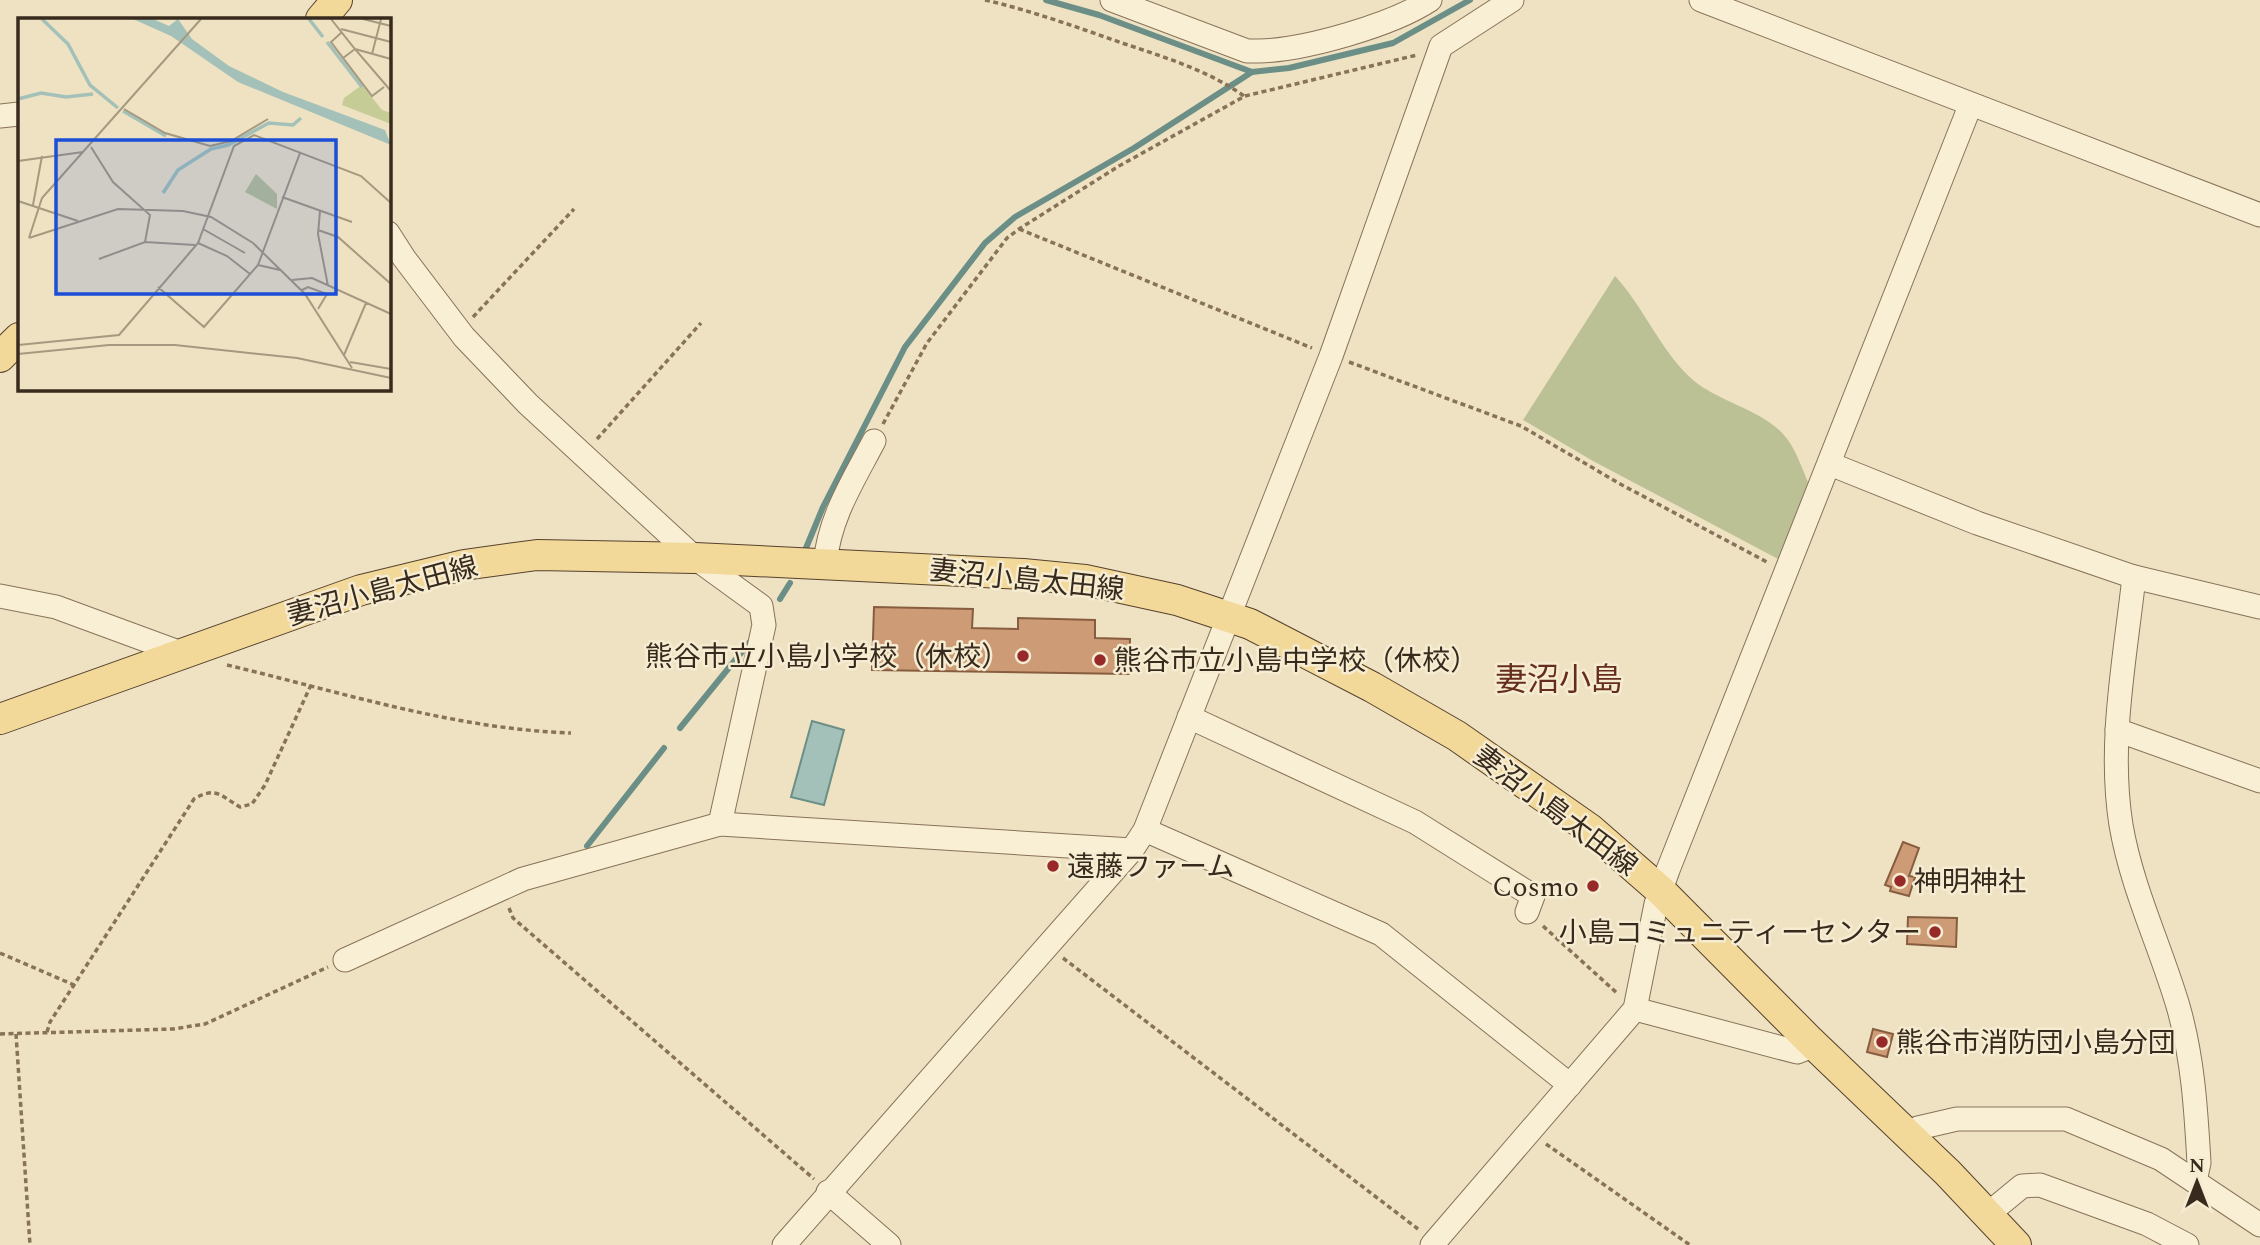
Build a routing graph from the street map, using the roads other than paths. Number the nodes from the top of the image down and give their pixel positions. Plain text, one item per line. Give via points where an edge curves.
1 (337, 0) edge
2 (1112, 0) edge
3 (1430, 0) edge
4 (1512, 0) edge
5 (1701, 0) edge
6 (322, 18) edge
7 (1970, 106) junction
8 (18, 114) edge
9 (0, 116) edge
10 (2260, 215) edge
11 (390, 236) edge
12 (18, 339) edge
13 (0, 357) edge
14 (874, 441) road end
15 (1830, 464) junction
16 (695, 558) junction
17 (825, 564) junction
18 (2134, 577) junction
19 (0, 596) edge
20 (2260, 607) edge
21 (1229, 616) junction
22 (181, 653) junction
23 (1189, 717) junction
24 (0, 719) edge
25 (2117, 730) junction
26 (2260, 781) edge
27 (719, 824) junction
28 (1139, 840) junction
29 (1661, 891) junction
30 (1527, 912) road end
31 (345, 960) road end
32 (1635, 1009) junction
33 (1815, 1045) junction
34 (1570, 1085) junction
35 (1908, 1134) junction
36 (2194, 1181) junction
37 (828, 1192) junction
38 (1988, 1214) junction
39 (2260, 1225) edge
40 (1433, 1243) edge
41 (784, 1245) edge
42 (889, 1245) edge
43 (2016, 1245) edge
44 (2187, 1245) edge

1 - 6 main road
2 - 3 street via 1247,51 1259,51 1379,26
4 - 21 street via 1441,46 1331,356
5 - 7 street
7 - 10 street
7 - 15 street
8 - 9 street
11 - 16 street via 460,331 583,456
12 - 13 main road
14 - 17 street via 838,508
15 - 18 street via 1977,523
15 - 29 street
16 - 17 main road, 妻沼小島太田線
16 - 22 main road, 妻沼小島太田線 via 537,555 464,565 325,601
16 - 27 street via 761,606 764,625
17 - 21 main road, 妻沼小島太田線 via 1085,580 1152,593
18 - 20 street
18 - 25 street
19 - 22 street via 56,607
21 - 23 street
21 - 29 main road, 妻沼小島太田線 via 1309,653 1457,736 1565,810
22 - 24 main road, 妻沼小島太田線
23 - 28 street
23 - 30 street via 1415,822 1533,896
25 - 26 street
25 - 36 street via 2121,824 2136,891 2178,1005 2190,1054 2199,1163
27 - 28 street
27 - 31 street via 523,879
28 - 34 street via 1381,934
28 - 37 street
29 - 32 street
29 - 33 main road, 妻沼小島太田線
32 - 33 street via 1797,1052
32 - 34 street
33 - 35 main road, 妻沼小島太田線
34 - 40 street
35 - 36 street via 1957,1119 2057,1117 2161,1159
35 - 38 main road, 妻沼小島太田線
36 - 39 street
37 - 41 street
37 - 42 street
38 - 43 main road, 妻沼小島太田線
38 - 44 street via 2022,1186 2040,1185 2147,1224

